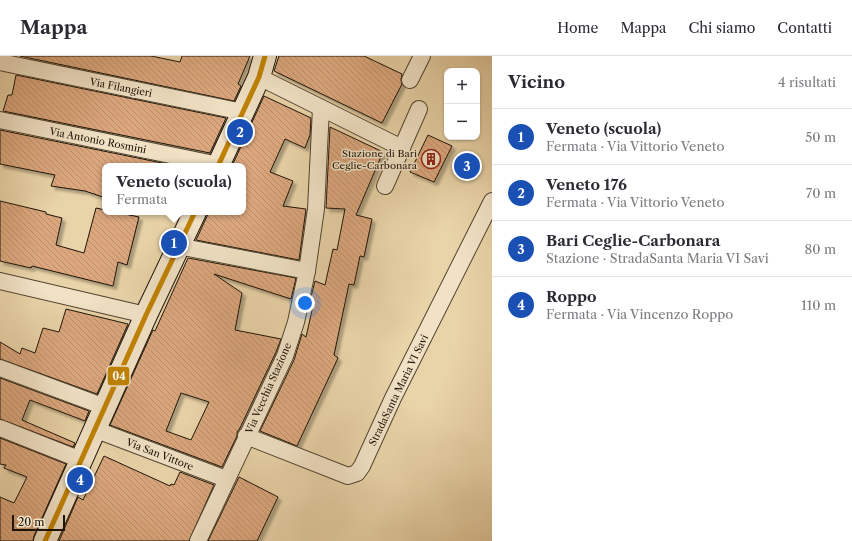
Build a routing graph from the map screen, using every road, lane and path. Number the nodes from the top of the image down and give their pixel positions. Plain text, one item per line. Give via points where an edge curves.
1 (265, 56) edge
2 (422, 56) edge
3 (0, 62) edge
4 (259, 77) junction
5 (410, 80) dead end
6 (321, 108) junction
7 (420, 109) dead end
8 (243, 112) junction
9 (0, 120) edge
10 (402, 148) junction
11 (208, 163) edge
12 (219, 163) edge
13 (384, 186) dead end
14 (492, 201) edge
15 (194, 215) edge
16 (178, 246) junction
17 (307, 271) junction
18 (0, 281) edge
19 (146, 315) junction
20 (0, 368) edge
21 (105, 407) junction
22 (0, 428) edge
23 (94, 429) junction
24 (246, 436) junction
25 (81, 460) junction
26 (226, 479) junction
27 (45, 541) edge
28 (198, 541) edge

1 - 4 street
2 - 5 street
3 - 8 street, Via Filangieri
4 - 6 street
4 - 8 street
6 - 10 street
6 - 17 street, Via Vecchia Stazione via 316,209
7 - 10 street
8 - 12 street
9 - 11 street, Via Antonio Rosmini
10 - 13 street
14 - 24 street, StradaSanta Maria VI Savi via 357,473 348,476
15 - 16 street
16 - 17 street
16 - 19 street
17 - 24 street, Via Vecchia Stazione via 296,322 285,356
18 - 19 street
19 - 21 street
20 - 21 street
21 - 23 street
22 - 25 street
23 - 25 street
23 - 26 street, Via San Vittore
24 - 26 street, Via Vecchia Stazione
25 - 27 street
26 - 28 street, Via Vecchia Stazione

